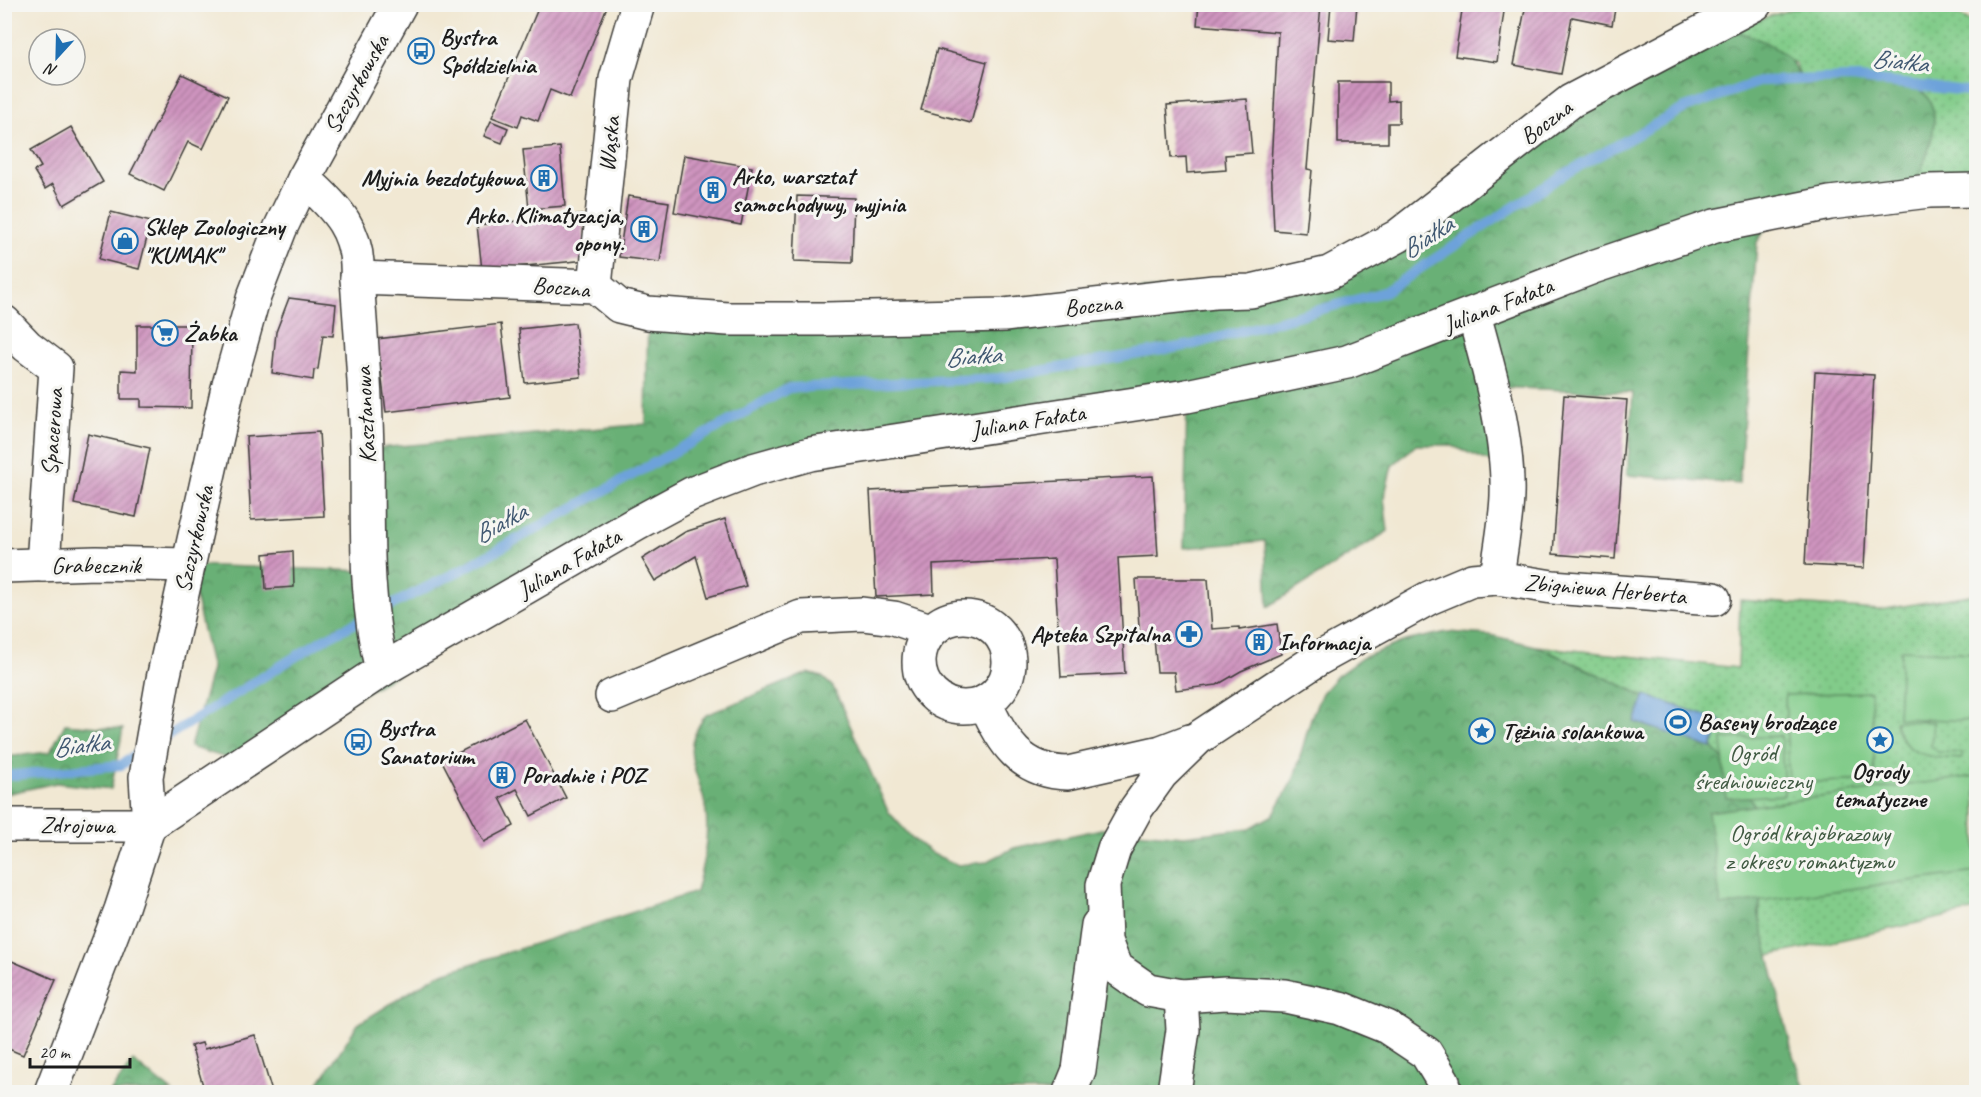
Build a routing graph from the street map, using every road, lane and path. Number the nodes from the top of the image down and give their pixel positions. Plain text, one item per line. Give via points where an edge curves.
1 (400, 4) edge
2 (638, 4) edge
3 (1755, 4) edge
4 (304, 178) junction
5 (1977, 190) edge
6 (357, 278) junction
7 (595, 286) junction
8 (1474, 315) junction
9 (4, 322) edge
10 (43, 565) junction
11 (188, 565) junction
12 (4, 566) edge
13 (1497, 578) junction
14 (1714, 599) dead end
15 (930, 630) junction
16 (382, 670) junction
17 (612, 696) dead end
18 (985, 702) junction
19 (1198, 738) junction
20 (4, 825) edge
21 (149, 825) junction
22 (1103, 885) junction
23 (1181, 996) junction
24 (51, 1092) edge
25 (1070, 1092) edge
26 (1174, 1092) edge
27 (1445, 1092) edge

1 - 4 street, Szczyrkowska
2 - 7 street, Wąska via 616,79
3 - 7 street, Boczna via 1571,101 1398,236 1329,273 1251,291 1004,315 838,319 728,319 648,313 619,306
4 - 6 street, Kasztanowa via 345,221 359,256
4 - 11 street, Szczyrkowska via 280,229 241,337
5 - 8 street, Juliana Fałata via 1830,203 1715,226 1593,267
6 - 7 street, Boczna
6 - 16 street, Kasztanowa via 370,591 373,635
8 - 13 street via 1494,387 1505,468 1507,495
8 - 16 street, Juliana Fałata via 1347,362 1312,370 1187,396 810,454 753,470 691,494
9 - 10 street, Spacerowa via 56,368
10 - 11 street, Grabecznik
10 - 12 street, Grabecznik
11 - 21 street, Szczyrkowska via 147,773
13 - 14 street, Zbigniewa Herberta via 1552,587
13 - 19 street, Zbigniewa Herberta via 1472,580 1419,603 1318,659
15 - 17 street via 911,621 862,614 801,617
15 - 18 street via 918,657 925,687 951,706 967,708
15 - 18 street via 943,621 972,617 987,622 1003,639 1010,664 1006,679
16 - 21 street, Juliana Fałata
18 - 19 street via 1014,753 1025,762 1054,772 1068,773 1161,752
19 - 22 street via 1161,774 1136,809 1114,849
20 - 21 street, Zdrojowa
21 - 24 street, Szczyrkowska
22 - 23 street via 1105,941 1115,967 1148,990
22 - 25 street via 1079,1071
23 - 26 street via 1183,1030
23 - 27 street via 1285,996 1340,1008 1387,1027 1426,1053

